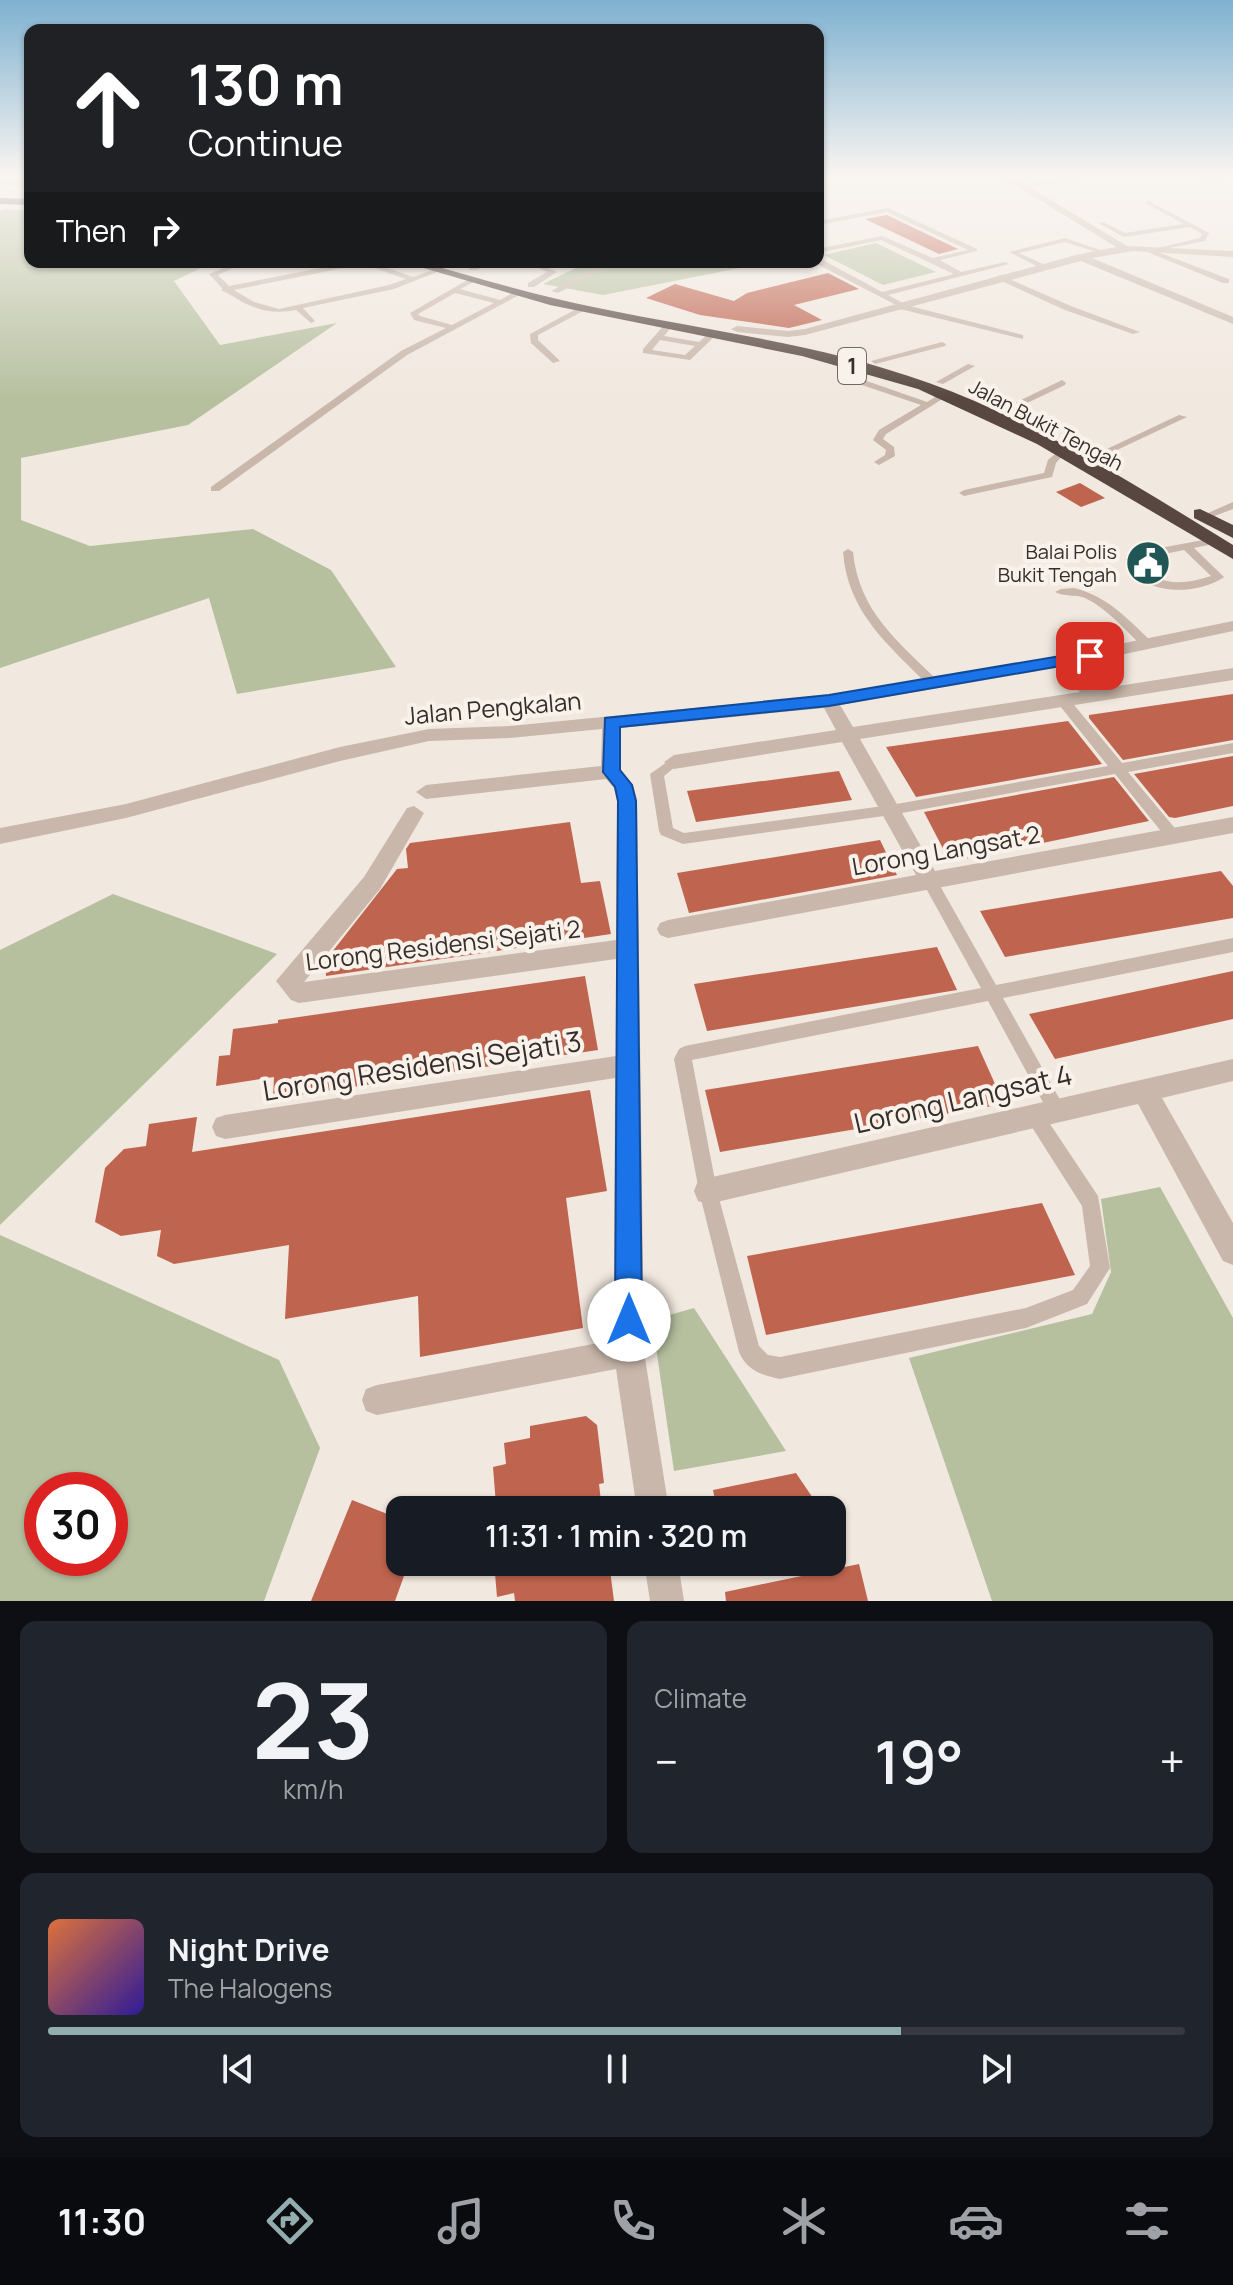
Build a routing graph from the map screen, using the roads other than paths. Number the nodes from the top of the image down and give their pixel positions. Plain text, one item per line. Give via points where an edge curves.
1 (909, 250) edge
2 (974, 250) edge
3 (1022, 250) edge
4 (1096, 250) edge
5 (1115, 250) edge
6 (1150, 250) edge
7 (1160, 250) edge
8 (1103, 252) junction
9 (1233, 254) edge
10 (1080, 257) junction
11 (933, 260) junction
12 (824, 264) edge
13 (1005, 264) dead end
14 (1042, 267) junction
15 (228, 268) edge
16 (332, 268) edge
17 (381, 268) edge
18 (431, 268) edge
19 (465, 268) edge
20 (478, 268) edge
21 (481, 268) edge
22 (544, 268) edge
23 (601, 268) edge
24 (438, 270) junction
25 (957, 275) junction
26 (1000, 277) junction
27 (413, 279) junction
28 (1226, 281) dead end
29 (225, 289) junction
30 (525, 289) junction
31 (454, 290) junction
32 (555, 291) junction
33 (881, 294) junction
34 (501, 303) junction
35 (900, 305) junction
36 (298, 307) junction
37 (583, 309) junction
38 (311, 321) dead end
39 (1233, 321) edge
40 (669, 325) junction
41 (831, 325) junction
42 (453, 328) junction
43 (737, 329) junction
44 (1136, 332) dead end
45 (657, 337) junction
46 (1020, 337) dead end
47 (707, 339) junction
48 (942, 344) dead end
49 (820, 346) junction
50 (556, 361) dead end
51 (871, 366) junction
52 (971, 366) dead end
53 (1062, 383) dead end
54 (942, 388) junction
55 (928, 405) junction
56 (1007, 409) junction
57 (1182, 417) dead end
58 (1061, 452) junction
59 (1097, 456) junction
60 (879, 462) dead end
61 (215, 489) dead end
62 (964, 493) dead end
63 (1233, 505) edge
64 (1204, 517) junction
65 (1232, 532) edge
66 (1214, 541) junction
67 (1186, 546) junction
68 (848, 552) dead end
69 (1233, 553) edge
70 (1061, 592) dead end
71 (1233, 626) edge
72 (1148, 645) junction
73 (1060, 662) junction
74 (1233, 674) edge
75 (934, 684) junction
76 (1096, 697) junction
77 (829, 701) junction
78 (1065, 703) junction
79 (611, 722) junction
80 (850, 737) junction
81 (1233, 748) edge
82 (674, 762) joint
83 (1120, 770) junction
84 (611, 772) junction
85 (426, 792) dead end
86 (891, 810) junction
87 (414, 813) dead end
88 (1233, 825) edge
89 (0, 836) edge
90 (1173, 836) junction
91 (930, 881) junction
92 (668, 929) dead end
93 (1233, 945) edge
94 (628, 948) junction
95 (990, 992) junction
96 (628, 1065) junction
97 (1233, 1070) edge
98 (1144, 1090) junction
99 (1045, 1113) junction
100 (225, 1127) dead end
101 (708, 1191) junction
102 (1224, 1216) edge
103 (1233, 1251) edge
104 (629, 1352) junction
105 (377, 1400) dead end
106 (651, 1496) edge
107 (663, 1576) edge
108 (667, 1601) edge

1 - 11 lane
2 - 11 lane
3 - 14 lane via 1012,252
4 - 8 lane
5 - 8 street
6 - 28 lane
7 - 9 street
8 - 10 street
10 - 14 street
10 - 39 street
11 - 25 lane
12 - 33 lane
13 - 25 lane
14 - 26 street
15 - 29 lane via 213,274
16 - 29 lane
17 - 27 lane
18 - 24 highway, Jalan Bukit Tengah / 1
19 - 24 highway, Jalan Bukit Tengah / 1
20 - 31 lane
21 - 30 highway, Jalan Bukit Tengah / 1
22 - 30 lane via 553,272
23 - 32 lane
24 - 27 lane
25 - 33 lane
26 - 35 street
26 - 44 lane
27 - 36 lane
29 - 36 lane via 263,310
30 - 32 highway, Jalan Bukit Tengah / 1
30 - 34 lane
30 - 37 highway, Jalan Bukit Tengah / 1
31 - 34 lane
31 - 42 lane via 414,313
32 - 43 highway, Jalan Bukit Tengah / 1
33 - 35 lane
34 - 42 lane
35 - 41 street
35 - 46 lane
36 - 38 lane
37 - 40 highway, Jalan Bukit Tengah / 1
37 - 50 lane via 534,334 534,341
40 - 45 lane
40 - 47 highway, Jalan Bukit Tengah / 1
41 - 43 street via 788,334
41 - 49 street via 812,340
42 - 61 lane via 404,353
43 - 49 highway, Jalan Bukit Tengah / 1
45 - 47 lane
45 - 47 lane via 646,351 676,359 687,358
47 - 51 highway, Jalan Bukit Tengah / 1 via 788,347
48 - 51 lane
49 - 51 highway, Jalan Bukit Tengah / 1
51 - 54 highway, Jalan Bukit Tengah / 1
51 - 55 lane via 859,381
52 - 54 lane
53 - 56 lane
54 - 55 lane
54 - 56 highway, Jalan Bukit Tengah / 1
54 - 58 highway, Jalan Bukit Tengah / 1
55 - 60 lane via 882,432 878,440 891,449 890,456
56 - 59 highway, Jalan Bukit Tengah / 1
57 - 59 lane
58 - 62 lane via 1051,462 1049,475
58 - 66 highway, Jalan Bukit Tengah / 1
59 - 64 highway, Jalan Bukit Tengah / 1
63 - 64 lane
64 - 65 highway, Jalan Bukit Tengah / 1
66 - 67 lane
66 - 69 highway, Jalan Bukit Tengah / 1
67 - 67 lane via 1133,556 1130,560 1157,586 1218,577
68 - 75 lane via 848,571 860,607
70 - 72 lane via 1076,588 1090,594
71 - 72 street, Jalan Pengkalan
72 - 73 street, Jalan Pengkalan
73 - 75 street, Jalan Pengkalan
73 - 76 street
74 - 76 street
75 - 77 street, Jalan Pengkalan
76 - 78 street
77 - 79 street, Jalan Pengkalan
77 - 80 street
78 - 80 street
78 - 83 lane
79 - 84 street
79 - 89 street, Jalan Pengkalan via 429,735 126,811
80 - 82 street
80 - 86 street
81 - 83 lane
82 - 86 lane via 657,774 666,831 672,837
83 - 86 lane
83 - 90 lane
84 - 85 street
84 - 94 street via 623,785 627,801
86 - 91 street
87 - 94 street, Lorong Residensi Sejati 2 via 372,883 288,981 299,993
88 - 90 street, Lorong Langsat 2
90 - 91 street, Lorong Langsat 2
91 - 92 street, Lorong Langsat 2
91 - 95 lane
93 - 95 lane
94 - 96 street
95 - 99 lane
95 - 101 lane via 685,1054
96 - 100 street, Lorong Residensi Sejati 3
96 - 104 street
97 - 98 street, Lorong Langsat 4
98 - 99 street, Lorong Langsat 4
98 - 102 street
99 - 101 street, Lorong Langsat 4
99 - 101 lane via 1091,1203 1100,1268 1080,1297 1026,1318 780,1368 763,1365 750,1352
102 - 103 street
104 - 105 street
104 - 106 street
107 - 108 street

